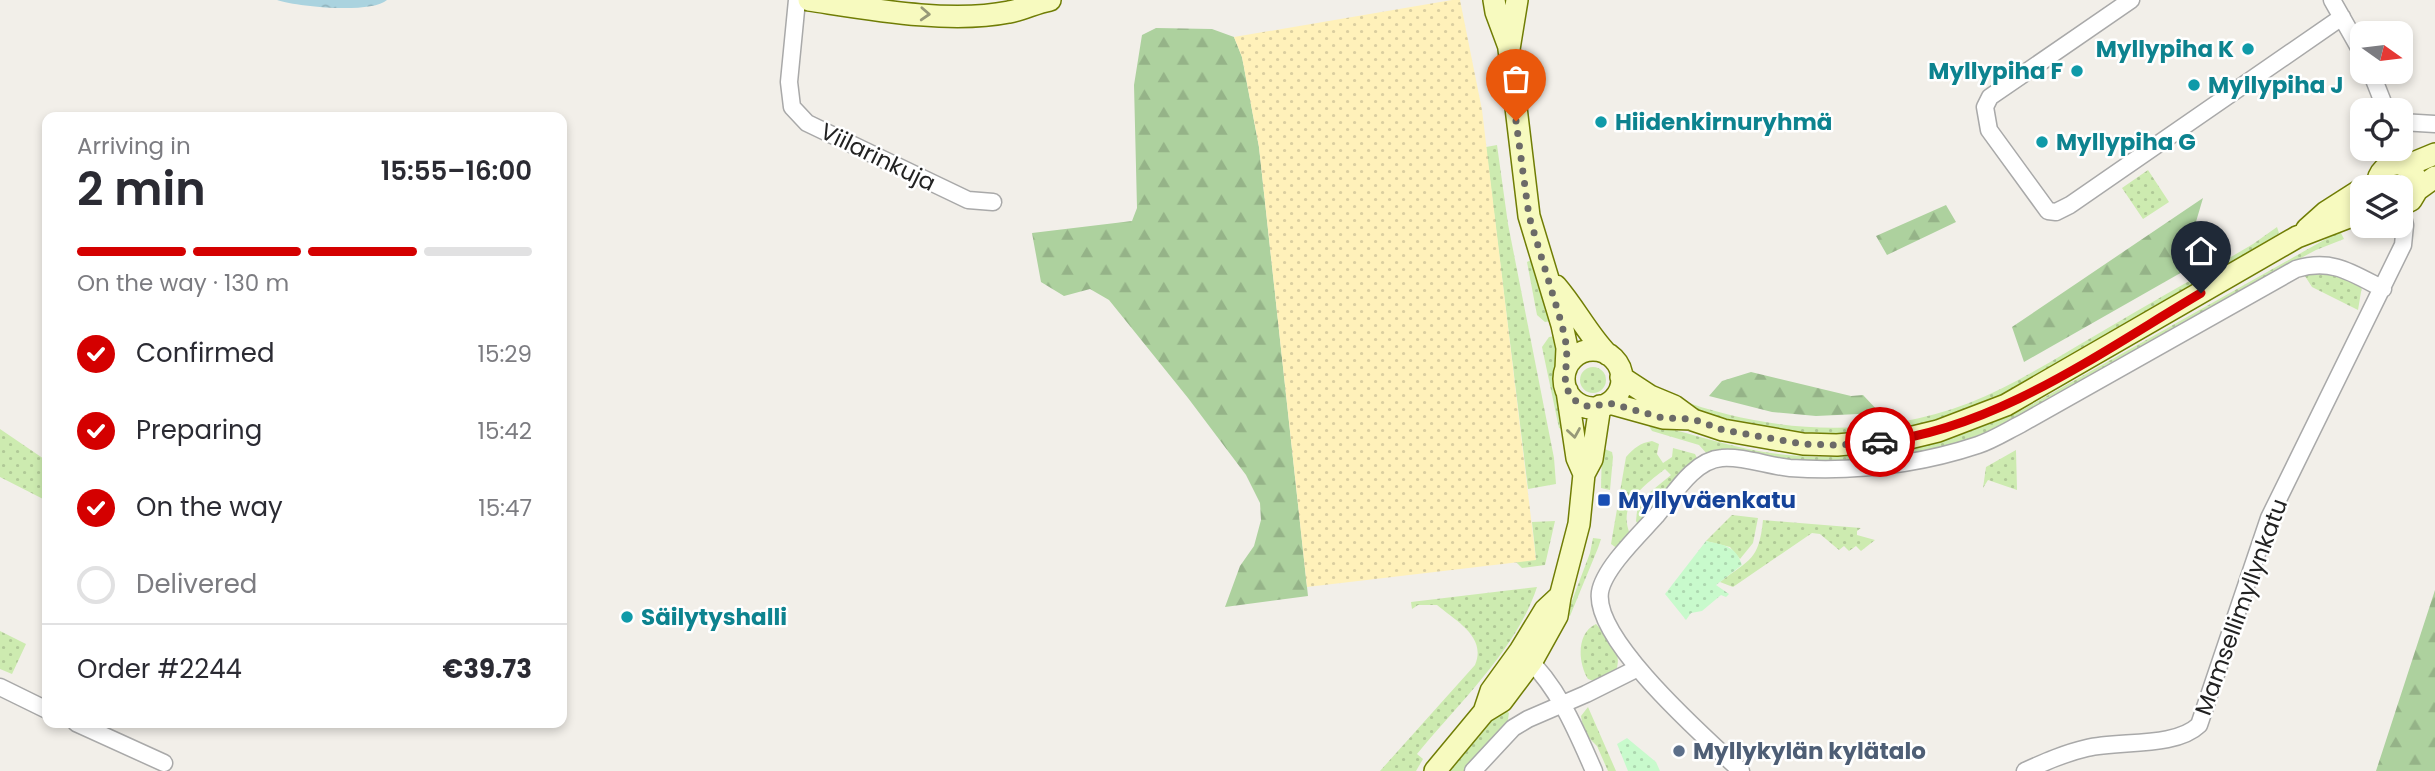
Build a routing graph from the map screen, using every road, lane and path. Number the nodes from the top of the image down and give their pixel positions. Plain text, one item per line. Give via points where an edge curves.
1 (797, 0) edge
2 (808, 0) edge
3 (1036, 0) edge
4 (1050, 0) edge
5 (1494, 0) edge
6 (1517, 0) edge
7 (2131, 0) edge
8 (2332, 0) edge
9 (1042, 1) edge
10 (2342, 17) junction
11 (2350, 31) edge
12 (1509, 49) junction
13 (2413, 123) edge
14 (2435, 124) edge
15 (2435, 154) edge
16 (2413, 158) edge
17 (2396, 161) edge
18 (2399, 161) edge
19 (2379, 175) edge
20 (2435, 177) edge
21 (2417, 190) junction
22 (2413, 197) edge
23 (2350, 198) edge
24 (993, 202) dead end
25 (2350, 217) edge
26 (2297, 237) junction
27 (2404, 238) edge
28 (1550, 280) junction
29 (2383, 289) junction
30 (1607, 354) junction
31 (1566, 369) junction
32 (1621, 377) junction
33 (1567, 391) junction
34 (1604, 405) junction
35 (1693, 419) junction
36 (1584, 474) junction
37 (1526, 656) junction
38 (1638, 667) junction
39 (0, 687) edge
40 (1562, 704) junction
41 (42, 708) edge
42 (87, 728) edge
43 (164, 763) dead end
44 (1436, 771) edge
45 (1473, 771) edge
46 (1594, 771) edge
47 (1741, 771) edge
48 (2025, 771) edge

1 - 24 street, Viilarinkuja via 789,82 792,107 807,123 968,200
2 -> 9 main road via 966,16 1009,12
3 - 9 main road
4 - 9 main road
5 - 12 main road
6 - 12 main road
7 - 10 street via 1990,97 1984,107 1989,130 2048,211 2070,205
8 - 10 street
10 - 11 street
12 - 28 main road via 1529,216
13 - 14 street
15 - 16 main road
17 - 19 main road
18 - 21 main road via 2415,174
20 - 21 main road
21 - 22 main road
23 - 26 main road
25 - 26 main road
26 - 35 main road via 2036,390 1938,431 1870,443 1803,444 1723,430
27 - 29 street, Mamsellimyllynkatu
28 - 30 main road
28 - 31 main road via 1567,348
29 - 38 street via 2328,265 2296,269 2021,424 1979,445 1930,458 1842,469 1788,468 1729,458 1708,461 1646,526 1602,584 1602,614
29 - 48 street, Mamsellimyllynkatu via 2269,518 2199,725 2191,732 2159,740 2090,747
30 - 31 main road via 1586,351
30 - 32 main road via 1619,366
31 - 33 main road
32 - 34 main road via 1617,393
32 - 35 main road
33 - 34 main road via 1578,404
33 -> 36 main road via 1577,458
34 - 35 main road via 1663,418
34 - 36 main road via 1592,459
36 - 37 main road via 1579,524 1558,616
37 - 40 street
37 - 44 main road via 1491,691 1484,712
38 - 40 street
38 - 47 street via 1666,702
39 - 41 street
40 - 45 street via 1513,728
40 - 46 street
42 - 43 street

